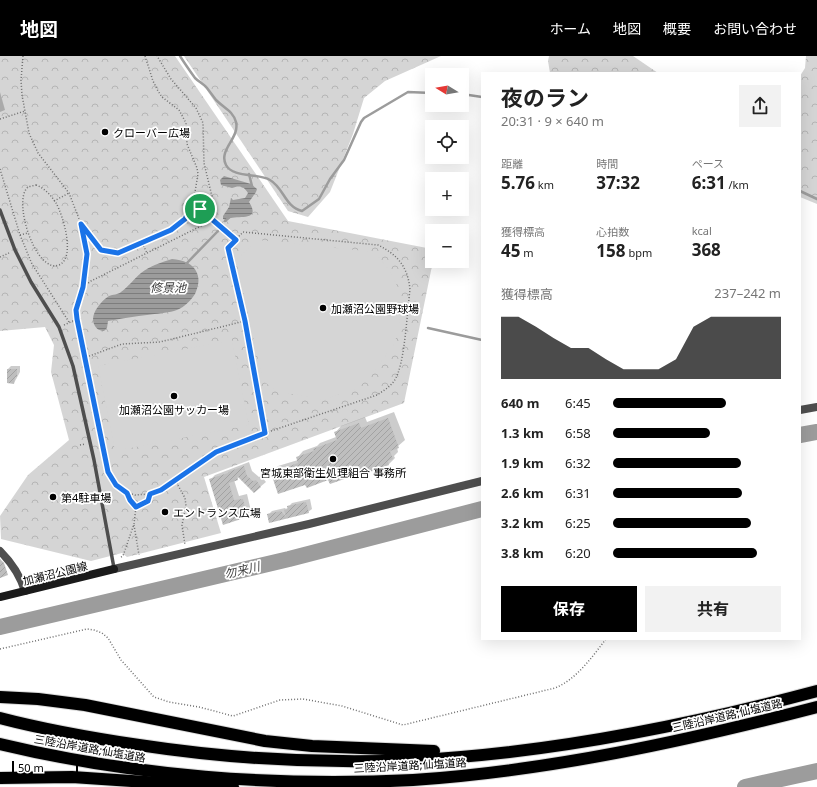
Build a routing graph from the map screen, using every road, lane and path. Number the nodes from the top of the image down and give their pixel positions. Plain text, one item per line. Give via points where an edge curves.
1 (23, 56) edge
2 (144, 56) edge
3 (157, 56) edge
4 (25, 111) junction
5 (0, 119) edge
6 (0, 169) edge
7 (69, 193) junction
8 (194, 199) junction
9 (54, 201) junction
10 (200, 209) junction
11 (0, 210) edge
12 (189, 212) junction
13 (211, 218) junction
14 (81, 224) junction
15 (28, 233) junction
16 (20, 235) junction
17 (236, 240) junction
18 (142, 243) junction
19 (25, 247) junction
20 (20, 248) dead end
21 (8, 253) dead end
22 (147, 253) junction
23 (0, 257) edge
24 (83, 287) junction
25 (77, 319) junction
26 (245, 321) junction
27 (69, 322) junction
28 (59, 327) junction
29 (84, 358) junction
30 (817, 407) edge
31 (801, 410) edge
32 (265, 433) junction
33 (80, 444) dead end
34 (85, 444) dead end
35 (175, 480) junction
36 (481, 481) edge
37 (127, 493) junction
38 (150, 494) junction
39 (136, 507) junction
40 (134, 524) junction
41 (185, 546) dead end
42 (0, 551) edge
43 (121, 557) dead end
44 (140, 557) dead end
45 (114, 569) junction
46 (25, 591) junction
47 (0, 597) edge
48 (605, 640) edge
49 (0, 649) edge
50 (817, 691) edge
51 (0, 697) edge
52 (817, 707) edge
53 (0, 718) edge
54 (596, 740) junction
55 (0, 744) edge
56 (0, 778) edge
57 (412, 780) junction
58 (233, 787) edge
59 (340, 787) edge

1 - 4 path via 21,80
2 - 8 path via 162,97 179,110 186,123 188,144 198,174
3 - 13 path via 171,79 196,108 203,123 204,163 215,209
4 - 5 path
4 - 7 path via 29,133 38,153
6 - 16 path
7 - 9 path
7 - 14 path
8 - 10 path
8 - 12 path
9 - 15 path via 41,187 36,185 26,189 23,211
9 - 15 path via 66,228 68,252 62,264 49,264 34,246
10 - 12 path
10 - 13 path
11 - 28 lane via 31,282
12 - 18 path via 185,219 171,230
13 - 17 path
13 - 22 path via 203,225
14 - 18 path via 101,250 118,253
14 - 24 path via 87,254
15 - 16 path
16 - 19 path
17 - 26 path via 228,248
17 - 32 path via 243,232 378,245 397,257 410,282 401,361 394,382 377,395
18 - 22 path
19 - 20 path
19 - 27 path via 32,264
21 - 23 path
22 - 24 path
24 - 25 path via 76,310
25 - 27 path
25 - 29 path
26 - 29 path via 160,342 122,344
26 - 32 path
27 - 28 path
28 - 45 lane via 79,389
29 - 37 path via 108,472 116,485
30 - 31 street
32 - 35 path via 216,452
33 - 34 path
35 - 38 path
35 - 41 path via 185,498 182,525
36 - 45 street
37 - 38 path
37 - 39 path
38 - 39 path via 148,501
39 - 40 path
40 - 43 path
40 - 44 path
42 - 46 street via 10,560
45 - 46 main road, 加瀬沼公園線
46 - 47 main road, 加瀬沼公園線
48 - 49 path via 589,661 562,685 555,688 403,725 342,706 303,699 280,700 233,716 160,700 147,690 121,660 108,638 94,630
50 - 54 highway, 三陸沿岸道路;仙塩道路 via 704,719
51 - 54 highway via 85,705 244,738 312,746 418,751
52 - 57 highway, 三陸沿岸道路;仙塩道路 via 706,734 589,757 506,770
53 - 54 highway, 三陸沿岸道路;仙塩道路 via 60,732 163,749 311,761 417,760
55 - 57 highway, 三陸沿岸道路;仙塩道路 via 80,762 179,775 316,782
56 - 58 highway via 72,777
57 - 59 highway

